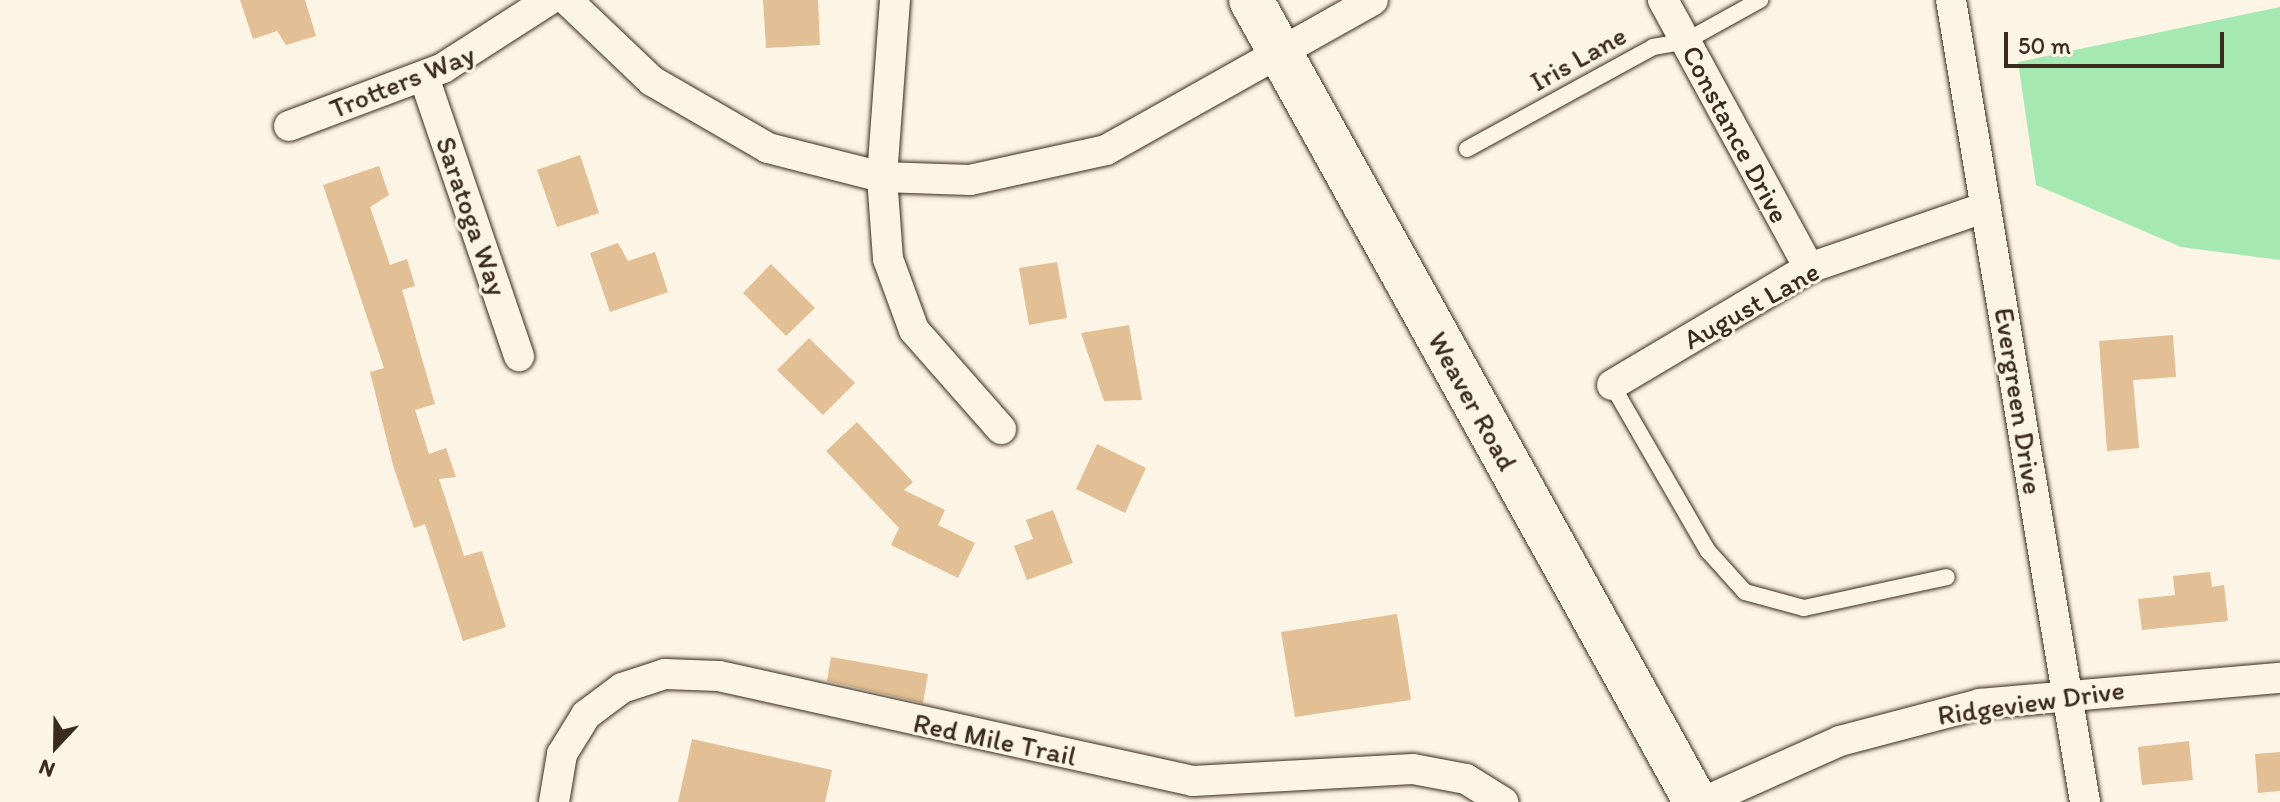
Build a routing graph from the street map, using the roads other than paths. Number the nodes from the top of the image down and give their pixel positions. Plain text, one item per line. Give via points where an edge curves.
1 (549, 0) edge
2 (567, 0) edge
3 (895, 0) edge
4 (1251, 0) edge
5 (1373, 0) edge
6 (1663, 0) edge
7 (1760, 0) edge
8 (1951, 0) edge
9 (1686, 41) junction
10 (1279, 51) junction
11 (424, 77) junction
12 (289, 126) dead end
13 (1467, 149) dead end
14 (882, 177) junction
15 (1986, 207) junction
16 (1809, 268) junction
17 (519, 356) dead end
18 (1612, 385) joint
19 (1001, 429) dead end
20 (1947, 577) dead end
21 (2280, 678) edge
22 (2067, 693) junction
23 (1191, 791) edge
24 (1691, 800) edge
25 (554, 802) edge
26 (1503, 802) edge
27 (2085, 802) edge

1 - 11 street, Trotters Way via 477,52
2 - 14 street via 640,72 724,127 813,164
3 - 14 street
4 - 10 main road, Weaver Road
5 - 10 street
6 - 9 street, Constance Drive
7 - 9 lane, Iris Lane
8 - 15 street, Evergreen Drive
9 - 13 lane, Iris Lane via 1653,47
9 - 16 street, Constance Drive
10 - 14 street via 1143,132 1067,163 970,180
10 - 24 main road, Weaver Road
11 - 12 street, Trotters Way
11 - 17 street, Saratoga Way
14 - 19 street via 888,259 914,330
15 - 16 street, August Lane
15 - 22 street, Evergreen Drive
16 - 18 street, August Lane
18 - 20 lane via 1708,551 1745,592 1804,608
21 - 22 street, Ridgeview Drive
22 - 24 street, Ridgeview Drive via 1980,704 1840,741
22 - 27 street, Evergreen Drive
23 - 25 street, Red Mile Trail via 719,676 665,674 622,688 586,715 562,754
23 - 26 street, Red Mile Trail via 1413,769 1466,779

